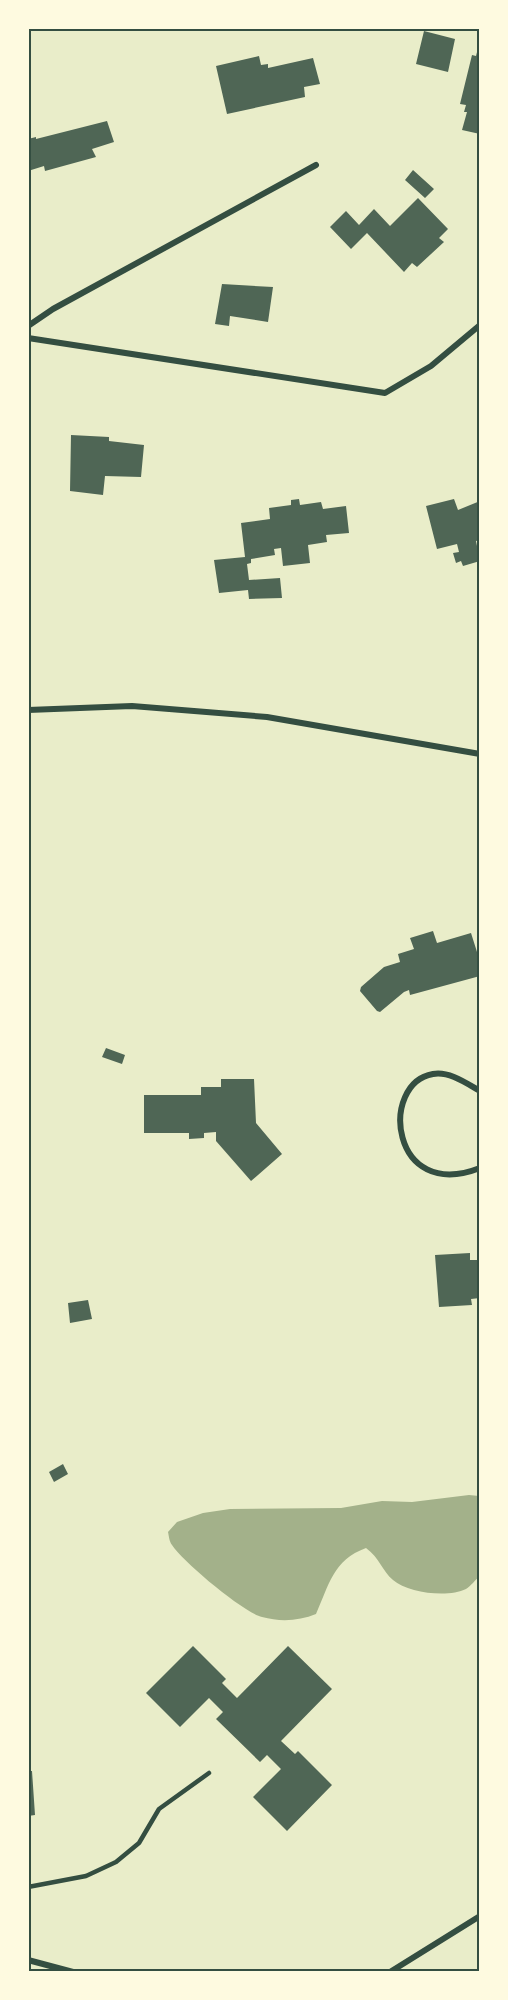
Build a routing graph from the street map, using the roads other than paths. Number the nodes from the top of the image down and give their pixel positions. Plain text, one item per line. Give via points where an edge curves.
1 (316, 165) dead end
2 (480, 325) edge
3 (28, 326) edge
4 (28, 338) edge
5 (28, 710) edge
6 (480, 754) edge
7 (480, 1091) edge
8 (480, 1168) edge
9 (209, 1773) dead end
10 (28, 1887) edge
11 (480, 1916) edge
12 (28, 1960) edge
13 (73, 1971) edge
14 (390, 1971) edge

1 - 3 street
2 - 4 street via 431,366 385,393
5 - 6 street via 132,706 267,717
7 - 8 street via 450,1075 432,1074 415,1083 401,1108 400,1136 415,1162 438,1173
9 - 10 lane via 159,1809 139,1843 116,1862 86,1876
11 - 14 street
12 - 13 street

